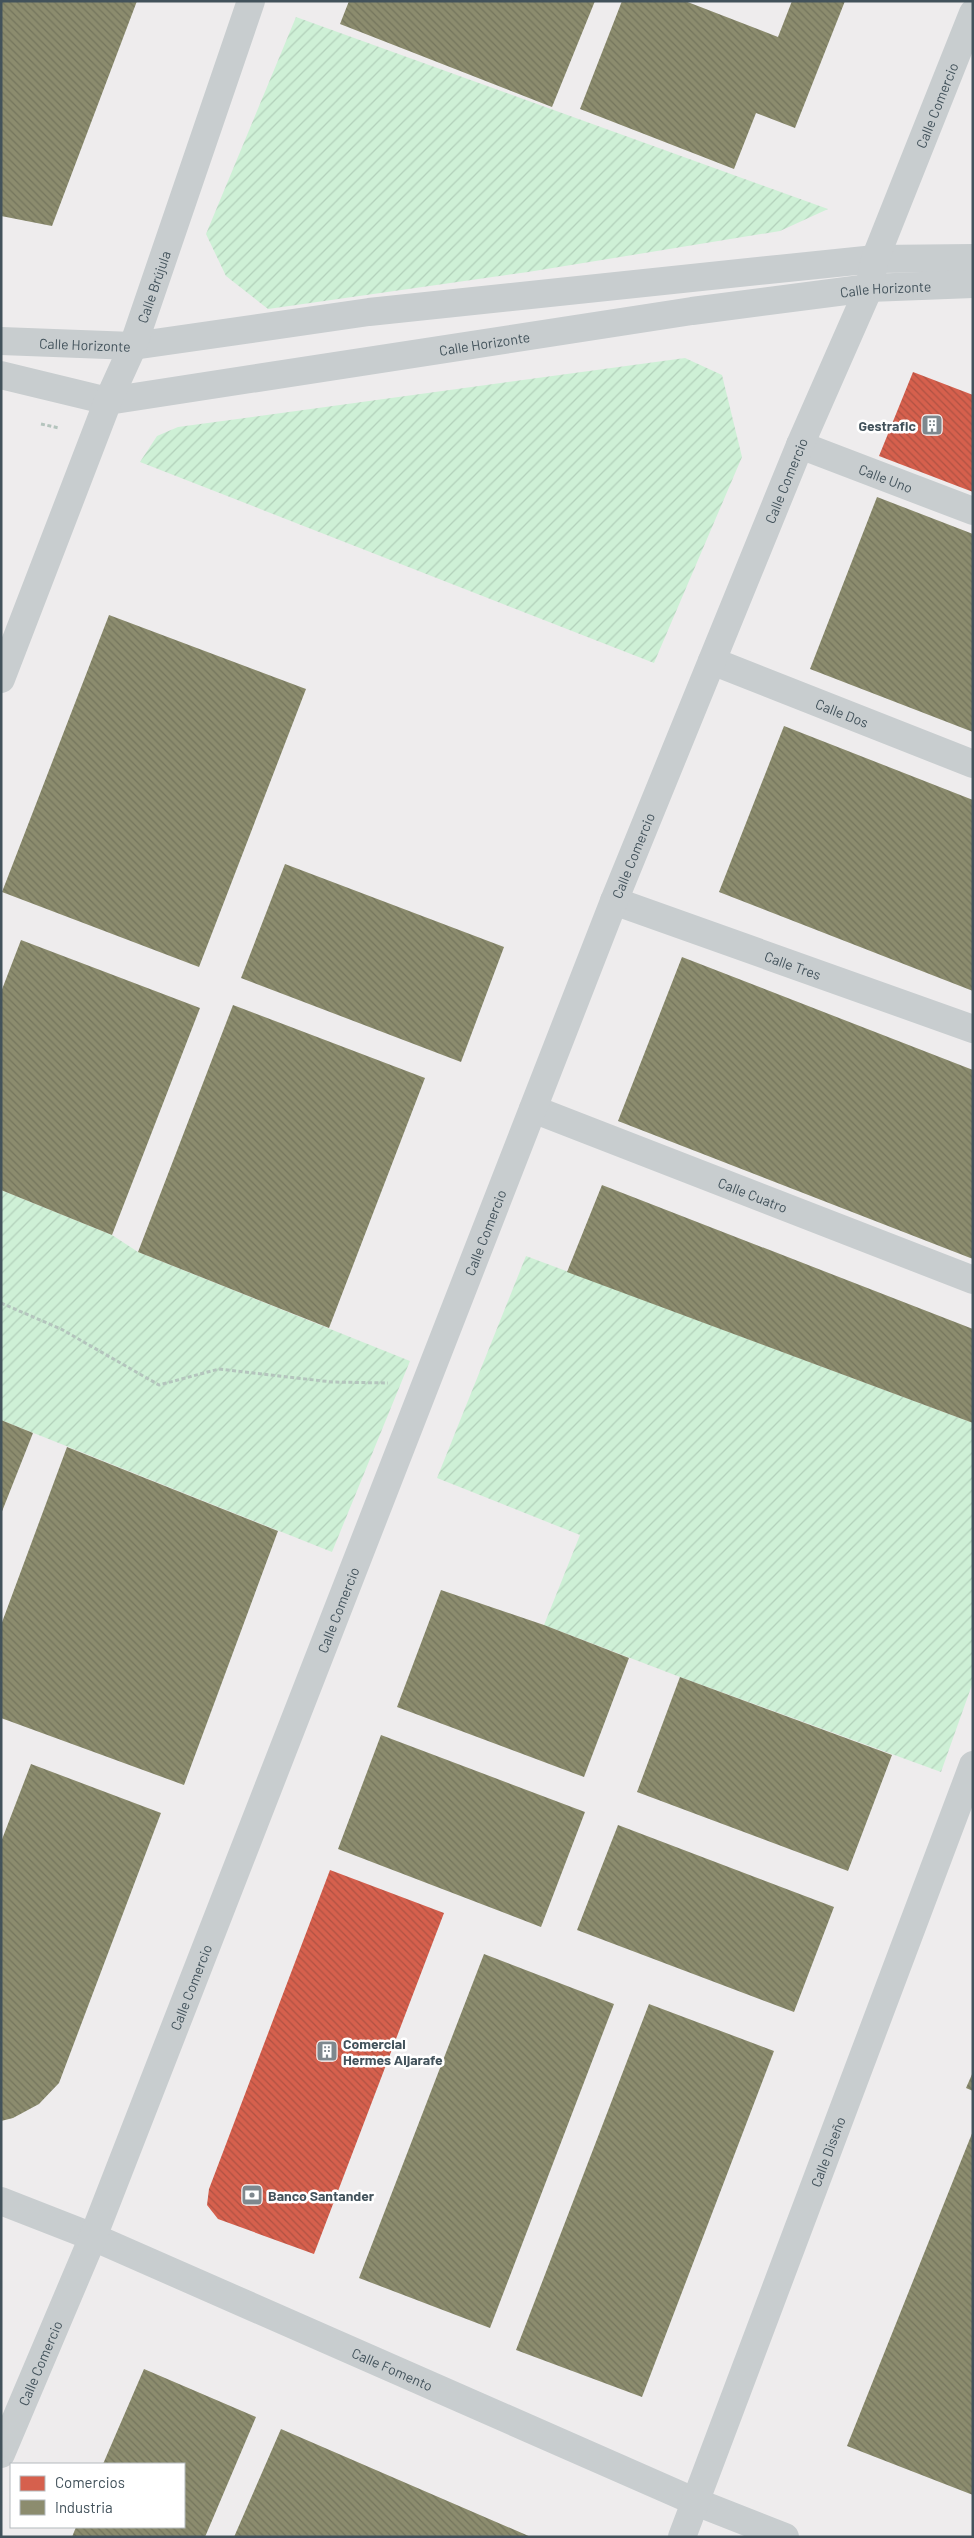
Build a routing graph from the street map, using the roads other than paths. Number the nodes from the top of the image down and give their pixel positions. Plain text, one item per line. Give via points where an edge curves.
1 (251, 1) edge
2 (973, 13) edge
3 (973, 258) edge
4 (875, 259) junction
5 (973, 284) edge
6 (869, 288) junction
7 (1, 341) edge
8 (133, 346) junction
9 (1, 376) edge
10 (108, 402) junction
11 (800, 445) junction
12 (973, 511) edge
13 (712, 661) junction
14 (1, 679) edge
15 (973, 764) edge
16 (614, 901) junction
17 (973, 1029) edge
18 (533, 1109) junction
19 (973, 1280) edge
20 (973, 1765) edge
21 (1, 2201) edge
22 (93, 2237) junction
23 (1, 2454) edge
24 (696, 2502) junction
25 (682, 2537) edge
26 (784, 2537) edge

1 - 8 street, Calle Brújula
2 - 4 street, Calle Comercio
3 - 4 street, Calle Horizonte
4 - 6 street, Calle Comercio
4 - 8 street, Calle Horizonte via 370,312
5 - 6 street, Calle Horizonte
6 - 10 street, Calle Horizonte via 692,311
6 - 11 street, Calle Comercio
7 - 8 street, Calle Horizonte
8 - 10 street, Calle Brújula
9 - 10 street, Calle Horizonte
10 - 14 street, Calle Brújula
11 - 12 street, Calle Uno
11 - 13 street, Calle Comercio
13 - 15 street, Calle Dos
13 - 16 street, Calle Comercio
16 - 17 street, Calle Tres
16 - 18 street, Calle Comercio
18 - 19 street, Calle Cuatro
18 - 22 street, Calle Comercio
20 - 24 street, Calle Diseño
21 - 22 street, Calle Fomento
22 - 23 street, Calle Comercio
22 - 24 street, Calle Fomento
24 - 25 street, Calle Diseño
24 - 26 street, Calle Fomento

